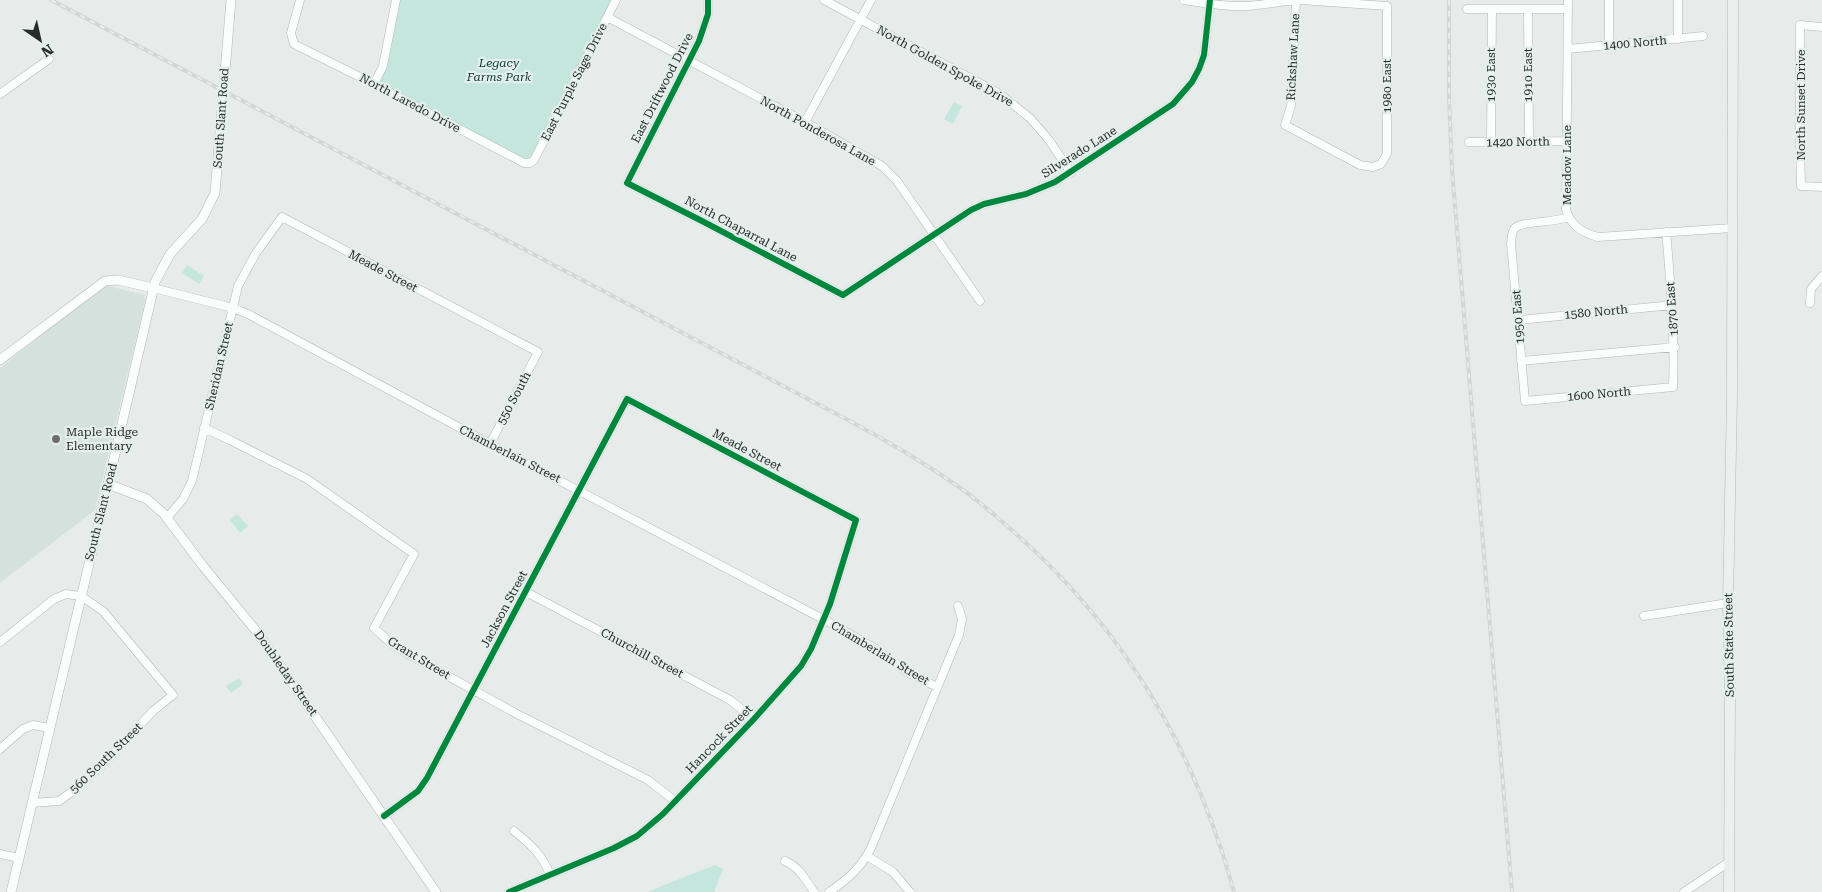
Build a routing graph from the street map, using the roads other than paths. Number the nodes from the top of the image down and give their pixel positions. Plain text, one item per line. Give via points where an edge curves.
1 (231, 0) edge
2 (300, 0) edge
3 (396, 0) edge
4 (616, 0) edge
5 (708, 0) edge
6 (824, 0) edge
7 (871, 0) edge
8 (1184, 0) edge
9 (1296, 0) edge
10 (1568, 0) edge
11 (1609, 0) edge
12 (1678, 0) edge
13 (1733, 0) edge
14 (1210, 2) edge
15 (1467, 9) dead end
16 (1492, 9) junction
17 (1528, 9) junction
18 (1568, 9) junction
19 (607, 17) junction
20 (860, 19) junction
21 (1822, 27) edge
22 (1703, 36) dead end
23 (1678, 39) junction
24 (1609, 45) junction
25 (1568, 49) junction
26 (49, 59) dead end
27 (689, 62) junction
28 (374, 84) junction
29 (0, 94) edge
30 (804, 122) junction
31 (1567, 141) junction
32 (1469, 142) dead end
33 (1491, 142) junction
34 (1528, 142) junction
35 (530, 163) joint
36 (1382, 164) joint
37 (1071, 173) junction
38 (627, 183) joint
39 (1822, 187) edge
40 (1568, 216) junction
41 (282, 217) joint
42 (1732, 228) junction
43 (1666, 232) junction
44 (934, 234) junction
45 (1822, 276) edge
46 (153, 288) junction
47 (844, 295) joint
48 (980, 301) dead end
49 (1810, 304) dead end
50 (1673, 305) junction
51 (233, 308) junction
52 (1518, 320) junction
53 (1675, 346) junction
54 (538, 352) joint
55 (0, 360) edge
56 (1521, 361) junction
57 (1673, 387) joint
58 (627, 399) joint
59 (1525, 401) joint
60 (204, 428) junction
61 (490, 444) junction
62 (108, 484) junction
63 (579, 490) junction
64 (167, 518) junction
65 (856, 520) joint
66 (526, 592) junction
67 (81, 596) junction
68 (1728, 603) junction
69 (958, 606) dead end
70 (1644, 616) dead end
71 (824, 620) junction
72 (0, 642) edge
73 (937, 687) junction
74 (474, 689) junction
75 (754, 719) junction
76 (50, 728) junction
77 (0, 749) edge
78 (675, 800) junction
79 (32, 803) junction
80 (384, 816) junction
81 (514, 831) dead end
82 (0, 854) edge
83 (867, 856) junction
84 (19, 858) junction
85 (785, 861) dead end
86 (1729, 862) junction
87 (550, 875) junction
88 (10, 892) edge
89 (436, 892) edge
90 (508, 892) edge
91 (814, 892) edge
92 (829, 892) edge
93 (910, 892) edge
94 (1684, 892) edge
95 (1729, 892) edge

1 - 46 street, South Slant Road via 215,193 202,219 165,261
2 - 28 street, North Laredo Drive via 291,33 294,44
3 - 28 street via 383,66
4 - 19 street, East Purple Sage Drive
5 - 27 street, East Driftwood Drive via 704,29
6 - 20 street, North Golden Spoke Drive
7 - 20 street
8 - 14 street
9 - 14 street via 1243,6
9 - 36 street, Rickshaw Lane via 1291,106 1285,125 1360,165 1373,167
9 - 36 street, 1980 East via 1387,6 1387,154
10 - 18 street, Meadow Lane
11 - 24 street
12 - 23 street
13 - 42 main road, South State Street
14 - 37 street, Silverado Lane via 1200,69 1183,94
15 - 16 street
16 - 17 street
16 - 33 street, 1930 East
17 - 18 street
17 - 34 street, 1910 East
18 - 25 street, Meadow Lane
19 - 27 street, North Ponderosa Lane
19 - 35 street, East Purple Sage Drive
20 - 30 street
20 - 37 street, North Golden Spoke Drive via 1017,105 1040,129
21 - 39 street, North Sunset Drive via 1800,25 1802,186
22 - 23 street, 1400 North
23 - 24 street, 1400 North
24 - 25 street, 1400 North
25 - 31 street, Meadow Lane
26 - 29 street
27 - 30 street, North Ponderosa Lane
27 - 38 street, East Driftwood Drive
28 - 35 street, North Laredo Drive via 524,163
30 - 44 street, North Ponderosa Lane via 882,166 897,180
31 - 34 street, 1420 North
31 - 40 street, Meadow Lane
32 - 33 street, 1420 North
33 - 34 street, 1420 North
37 - 44 street, Silverado Lane via 1039,190 984,204
38 - 47 street, North Chaparral Lane
40 - 43 street, Meadow Lane via 1586,234 1598,238
40 - 52 street, 1950 East via 1555,221 1522,224 1512,234
41 - 51 street, Sheridan Street via 246,270
41 - 54 street, Meade Street
42 - 43 street, Meadow Lane
42 - 68 main road, South State Street
43 - 50 street, 1870 East
44 - 47 street, Silverado Lane
44 - 48 street, North Ponderosa Lane
45 - 49 street via 1811,289
46 - 51 street, Chamberlain Street
46 - 55 street via 118,280 105,281
46 - 62 street, South Slant Road
50 - 52 street, 1580 North
50 - 53 street, 1870 East
51 - 60 street, Sheridan Street
51 - 61 street, Chamberlain Street
52 - 56 street, 1950 East
53 - 56 street
53 - 57 street, 1870 East
54 - 61 street, 550 South
56 - 59 street, 1950 East
57 - 59 street, 1600 North
58 - 63 street, Jackson Street
58 - 65 street, Meade Street
60 - 64 street, Sheridan Street via 189,487 178,507
60 - 74 street, Grant Street via 307,479 414,554 374,628 408,654
61 - 63 street, Chamberlain Street
62 - 64 street, Doubleday Street via 147,499
62 - 67 street, South Slant Road
63 - 66 street, Jackson Street
63 - 71 street, Chamberlain Street
64 - 80 street, Doubleday Street via 257,632
65 - 71 street, Hancock Street
66 - 74 street, Jackson Street
66 - 75 street, Churchill Street via 730,700
67 - 72 street via 66,594 54,599
67 - 76 street, South Slant Road
67 - 79 street, 560 South Street via 103,611 173,695 153,711 106,762 60,802
68 - 70 street
68 - 86 main road, South State Street
69 - 73 street via 961,629
71 - 73 street, Chamberlain Street
71 - 75 street, Hancock Street via 801,666
73 - 83 street
74 - 78 street, Grant Street via 648,780
74 - 80 street, Jackson Street via 418,791
75 - 78 street, Hancock Street
76 - 77 street via 33,725 23,729
76 - 79 street, South Slant Road
78 - 87 street, Hancock Street via 637,836
79 - 84 street, South Slant Road
80 - 89 street, Doubleday Street
81 - 87 street via 540,854
82 - 84 street
83 - 92 street via 854,873
83 - 93 street via 893,872
84 - 88 street, South Slant Road
85 - 91 street via 798,868
86 - 94 street
86 - 95 main road, South State Street
87 - 90 street, Hancock Street

